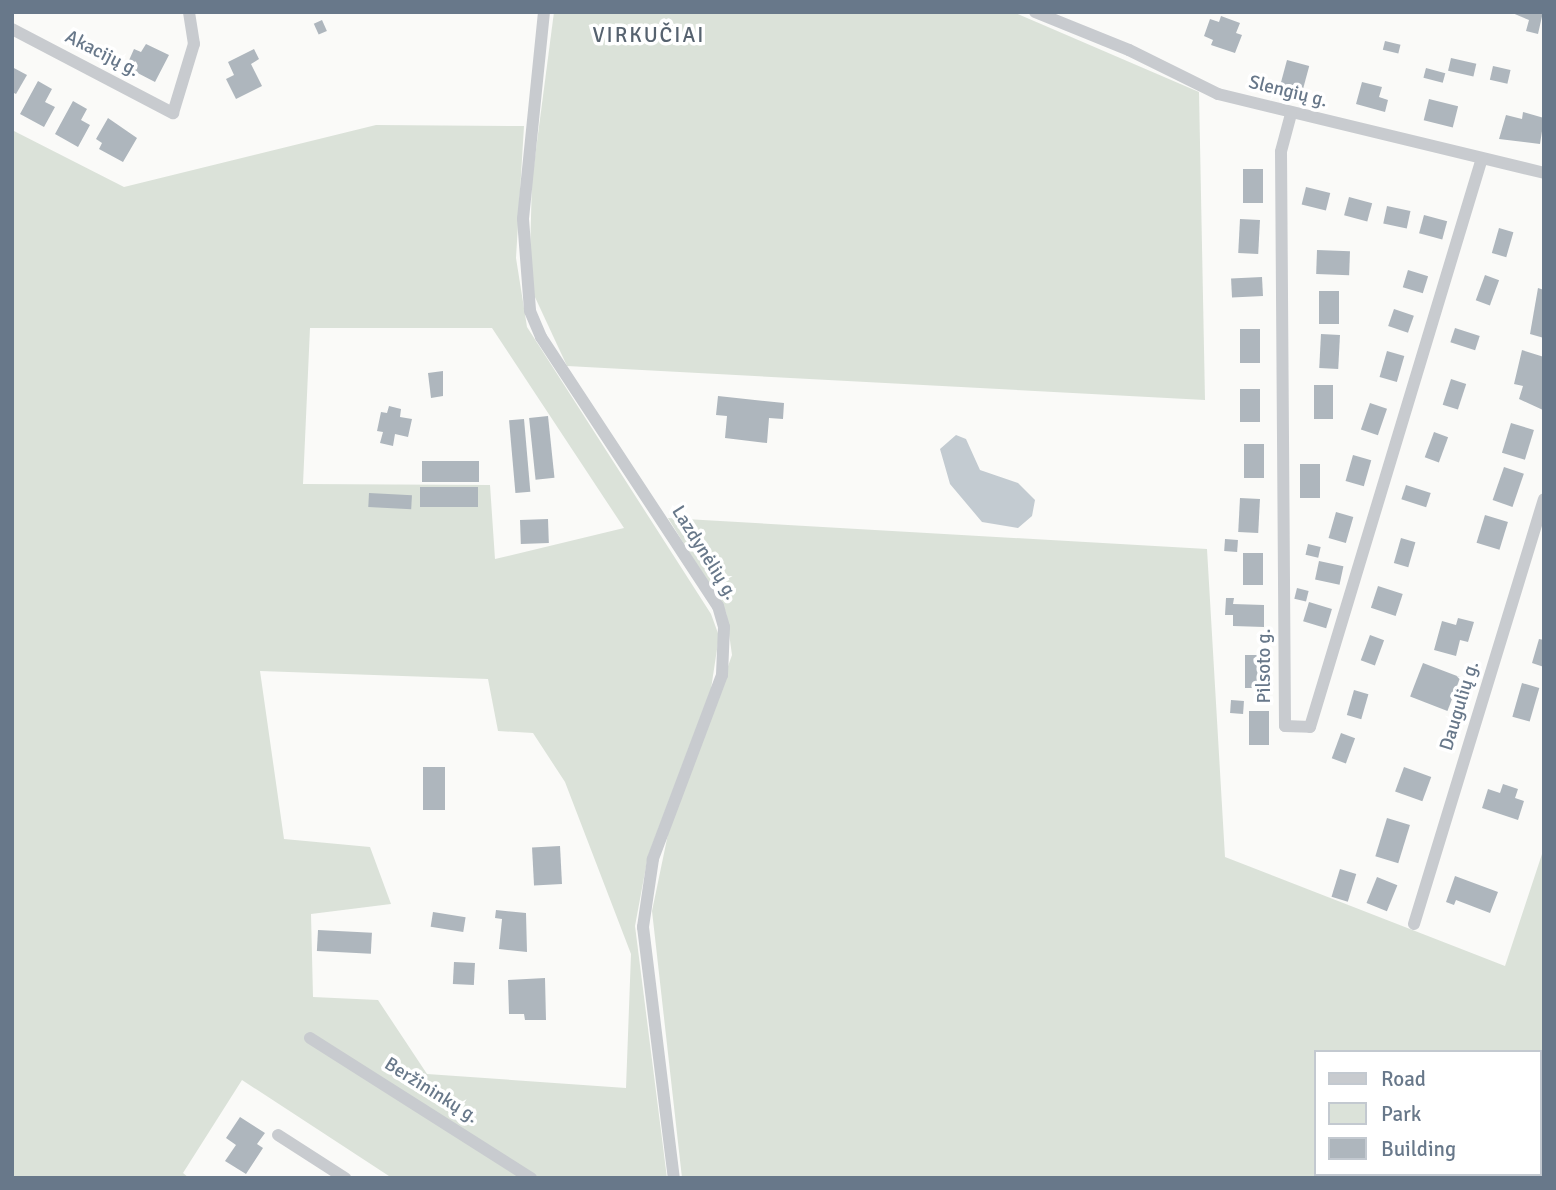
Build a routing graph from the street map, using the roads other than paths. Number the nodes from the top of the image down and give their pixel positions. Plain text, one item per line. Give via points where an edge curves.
1 (189, 12) edge
2 (544, 12) edge
3 (1034, 12) edge
4 (12, 29) edge
5 (1291, 114) junction
6 (1482, 158) junction
7 (1544, 173) edge
8 (1544, 499) edge
9 (1414, 925) dead end
10 (310, 1038) dead end
11 (278, 1135) dead end
12 (345, 1178) edge
13 (531, 1178) edge
14 (674, 1178) edge

1 - 4 street, Akacijų g. via 194,44 173,113
2 - 14 street, Lazdynėlių g. via 523,219 530,311 541,337 718,606 724,627 722,676 653,859 643,927
3 - 5 street, Slengių g. via 1129,50 1218,94
5 - 6 street, Slengių g.
5 - 6 street, Pilsoto g. via 1281,152 1284,726 1310,727
6 - 7 street, Slengių g.
8 - 9 street, Daugulių g.
10 - 13 street, Beržininkų g.
11 - 12 street

